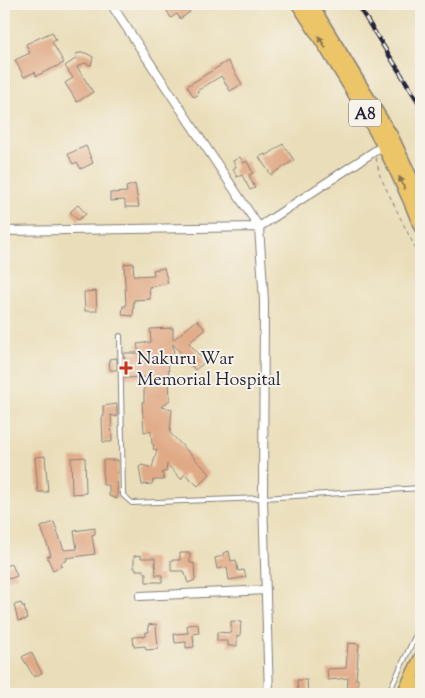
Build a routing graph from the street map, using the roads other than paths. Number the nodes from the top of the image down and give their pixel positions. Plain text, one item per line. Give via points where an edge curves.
1 (111, 4) edge
2 (298, 4) edge
3 (311, 4) edge
4 (380, 149) junction
5 (421, 199) edge
6 (259, 227) junction
7 (421, 228) edge
8 (4, 231) edge
9 (120, 336) dead end
10 (421, 488) edge
11 (263, 498) junction
12 (266, 590) junction
13 (140, 596) dead end
14 (421, 624) edge
15 (421, 657) edge
16 (421, 683) edge
17 (269, 694) edge
18 (388, 694) edge
19 (403, 694) edge
20 (415, 694) edge

1 - 6 street
4 -> 2 highway, A8 via 343,74
3 - 5 highway, A8 via 392,136
4 - 6 street
7 -> 4 highway, A8
6 - 8 street
6 - 11 street via 264,301
9 - 11 lane via 123,495 132,502
10 - 11 lane
11 - 12 street
12 - 13 street
12 - 17 street
14 - 18 lane
15 - 19 highway
16 - 20 highway

